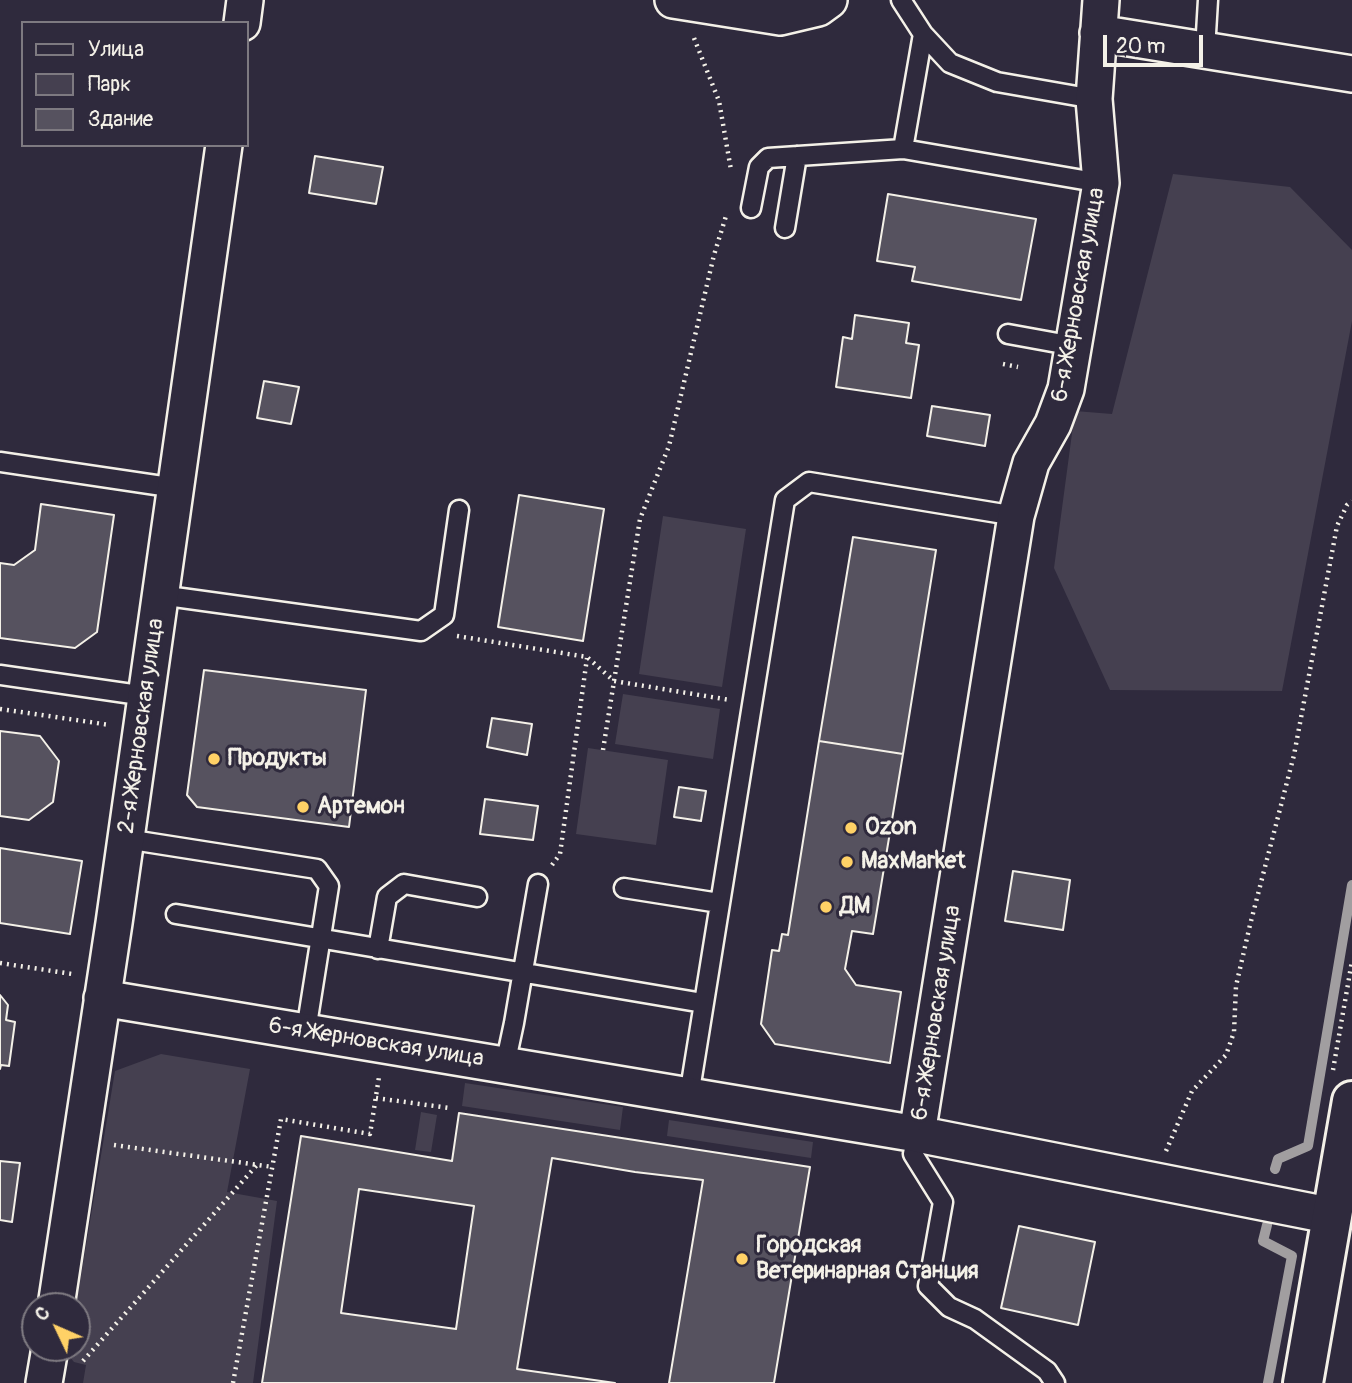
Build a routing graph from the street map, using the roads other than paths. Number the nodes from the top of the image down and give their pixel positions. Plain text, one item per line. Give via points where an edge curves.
1 (245, 0) edge
2 (829, 0) edge
3 (901, 0) edge
4 (1208, 0) edge
5 (676, 1) edge
6 (1100, 17) edge
7 (242, 21) edge
8 (923, 34) junction
9 (1205, 50) junction
10 (1352, 74) edge
11 (1094, 99) junction
12 (224, 147) edge
13 (903, 149) junction
14 (797, 156) junction
15 (1101, 184) junction
16 (751, 208) dead end
17 (785, 228) dead end
18 (1008, 334) dead end
19 (1074, 346) junction
20 (0, 462) edge
21 (176, 488) junction
22 (459, 510) dead end
23 (1016, 516) junction
24 (160, 595) junction
25 (0, 675) edge
26 (146, 696) junction
27 (126, 839) junction
28 (538, 884) road end
29 (624, 888) dead end
30 (477, 897) dead end
31 (719, 904) junction
32 (176, 915) dead end
33 (320, 939) junction
34 (379, 948) junction
35 (523, 973) junction
36 (90, 986) junction
37 (703, 1003) junction
38 (306, 1031) junction
39 (505, 1065) junction
40 (689, 1096) junction
41 (1352, 1101) edge
42 (918, 1134) junction
43 (1333, 1216) junction
44 (58, 1292) edge
45 (1055, 1383) edge
46 (1303, 1383) edge

1 - 7 street
2 - 5 street via 818,8 780,17
3 - 8 lane
4 - 9 lane
6 - 9 street
6 - 11 street, 6-я Жерновская улица
8 - 11 lane via 950,63 996,82
8 - 13 lane
9 - 10 street
11 - 15 street, 6-я Жерновская улица
12 - 21 street, 2-я Жерновская улица
13 - 14 lane
13 - 15 lane
14 - 16 lane via 768,158 758,166
14 - 17 lane
15 - 19 street, 6-я Жерновская улица
18 - 19 lane
19 - 23 street, 6-я Жерновская улица via 1066,389 1031,463
20 - 21 lane
21 - 24 street, 2-я Жерновская улица
22 - 24 lane via 444,615 421,631
23 - 31 lane via 809,482 785,500
23 - 42 street, 6-я Жерновская улица
24 - 26 street, 2-я Жерновская улица
25 - 26 lane
26 - 27 street, 2-я Жерновская улица
27 - 33 lane via 317,869 329,886
27 - 36 street, 2-я Жерновская улица
28 - 35 lane
29 - 31 lane
30 - 34 lane via 404,884 387,897
31 - 37 lane
32 - 33 lane
33 - 34 lane
33 - 38 lane
34 - 35 lane
35 - 37 lane
35 - 39 lane
36 - 38 street, 6-я Жерновская улица
36 - 44 street, 2-я Жерновская улица via 81,1140
37 - 40 lane
38 - 39 street, 6-я Жерновская улица
39 - 40 street, 6-я Жерновская улица
40 - 42 street, 6-я Жерновская улица
41 - 43 main road
42 - 43 street
42 - 45 lane via 913,1154 943,1202 928,1286 949,1307 1047,1371
43 - 46 main road

